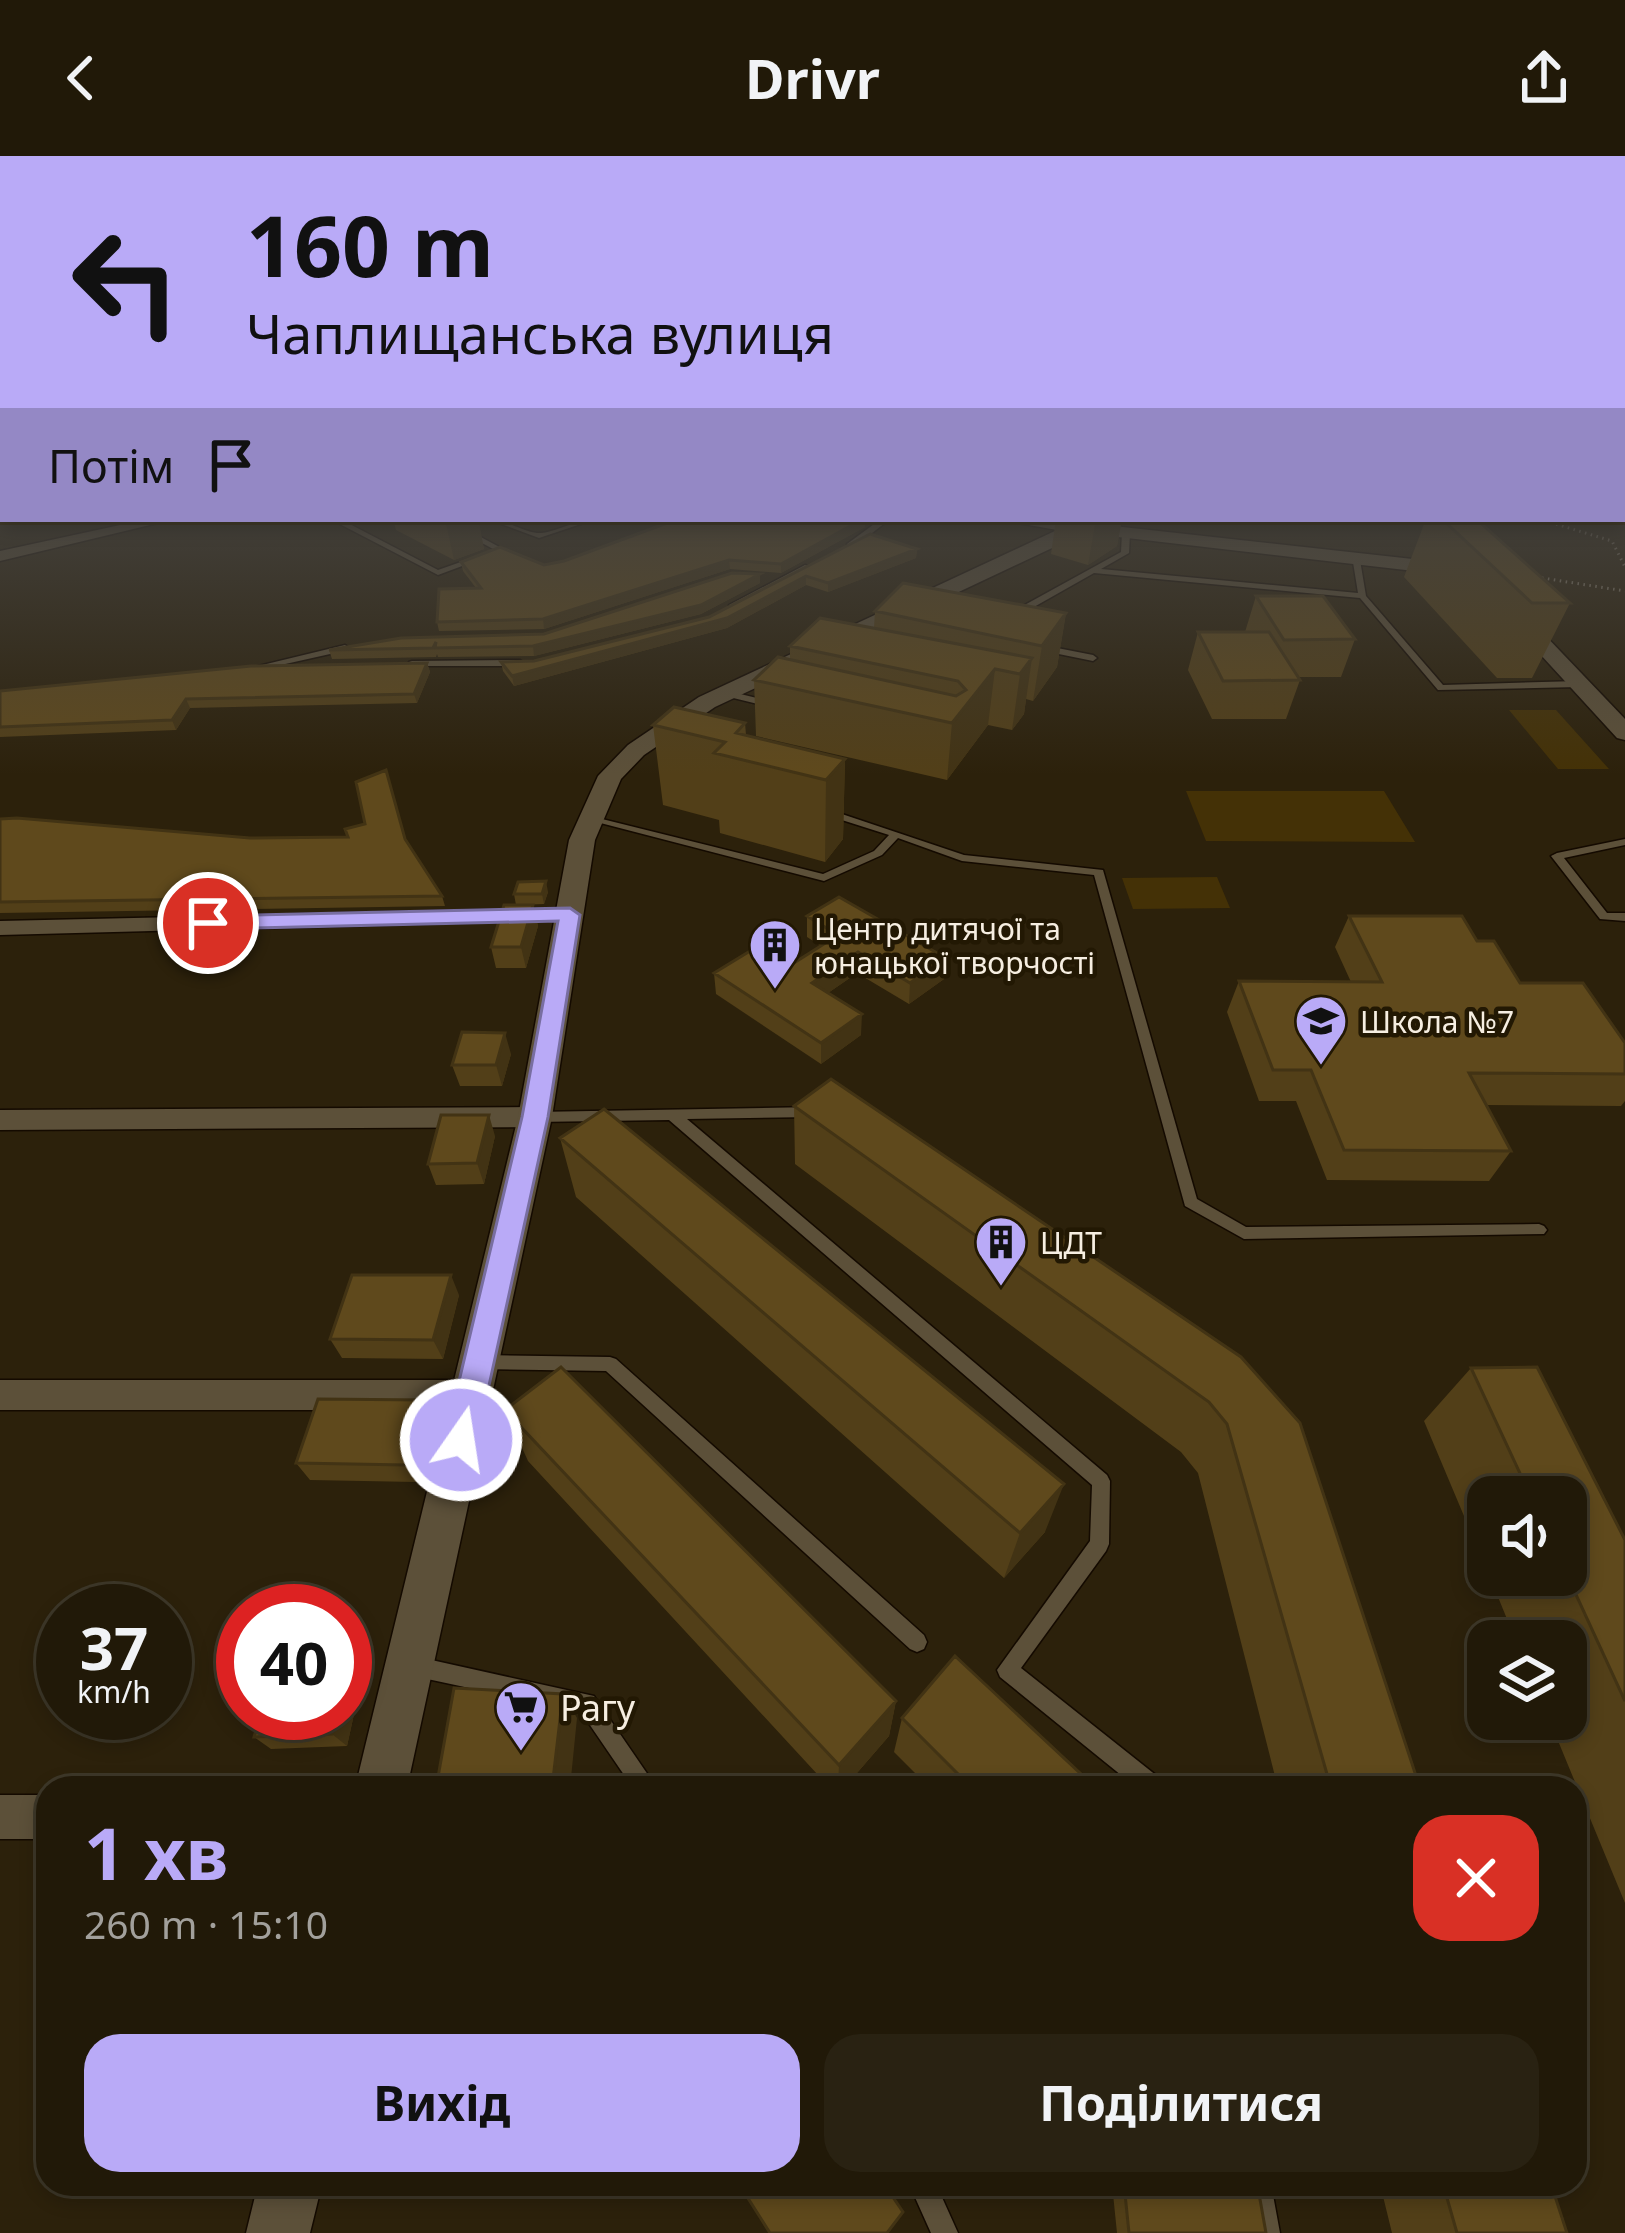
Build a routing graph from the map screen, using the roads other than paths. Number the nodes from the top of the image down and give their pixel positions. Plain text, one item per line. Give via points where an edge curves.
1 (778, 581) edge
2 (974, 581) edge
3 (1078, 581) edge
4 (1194, 581) edge
5 (1360, 581) edge
6 (1362, 596) junction
7 (1499, 598) edge
8 (725, 610) edge
9 (996, 625) edge
10 (365, 645) edge
11 (1023, 645) edge
12 (1093, 658) dead end
13 (535, 662) edge
14 (392, 665) edge
15 (321, 666) edge
16 (254, 668) junction
17 (231, 671) edge
18 (1579, 684) junction
19 (724, 693) junction
20 (792, 709) edge
21 (1625, 734) edge
22 (809, 806) edge
23 (590, 819) junction
24 (896, 834) junction
25 (1625, 842) edge
26 (570, 915) junction
27 (1625, 917) edge
28 (0, 928) edge
29 (829, 1112) edge
30 (673, 1115) junction
31 (535, 1117) junction
32 (0, 1120) edge
33 (1539, 1230) dead end
34 (475, 1378) junction
35 (0, 1394) edge
36 (917, 1642) dead end
37 (409, 1665) junction
38 (384, 1776) edge
39 (638, 1776) edge
40 (1139, 1776) edge
41 (36, 1816) edge
42 (0, 1817) edge
43 (287, 2196) edge
44 (928, 2196) edge
45 (1260, 2196) edge
46 (278, 2233) edge
47 (945, 2233) edge
48 (1268, 2233) edge

1 - 8 lane
2 - 19 street
3 - 9 lane
4 - 6 lane
5 - 6 lane
6 - 18 lane via 1441,688
7 - 18 street
10 - 16 lane
11 - 12 lane
13 - 14 lane
15 - 16 lane
16 - 17 lane
18 - 21 street
19 - 20 lane
19 - 23 street via 610,776
22 - 24 lane
23 - 24 lane via 824,878 878,853
23 - 26 street
24 - 33 lane via 962,858 1099,872 1190,1202 1244,1233
25 - 27 lane via 1557,856 1604,916
26 - 28 street
26 - 31 street
29 - 30 lane
30 - 31 lane
30 - 40 lane via 1101,1481 1099,1544 1007,1670
31 - 32 street
31 - 34 street
34 - 35 street
34 - 36 lane via 610,1364
34 - 37 street
37 - 38 street
37 - 39 lane via 587,1703
41 - 42 street
43 - 46 street
44 - 47 lane
45 - 48 lane

